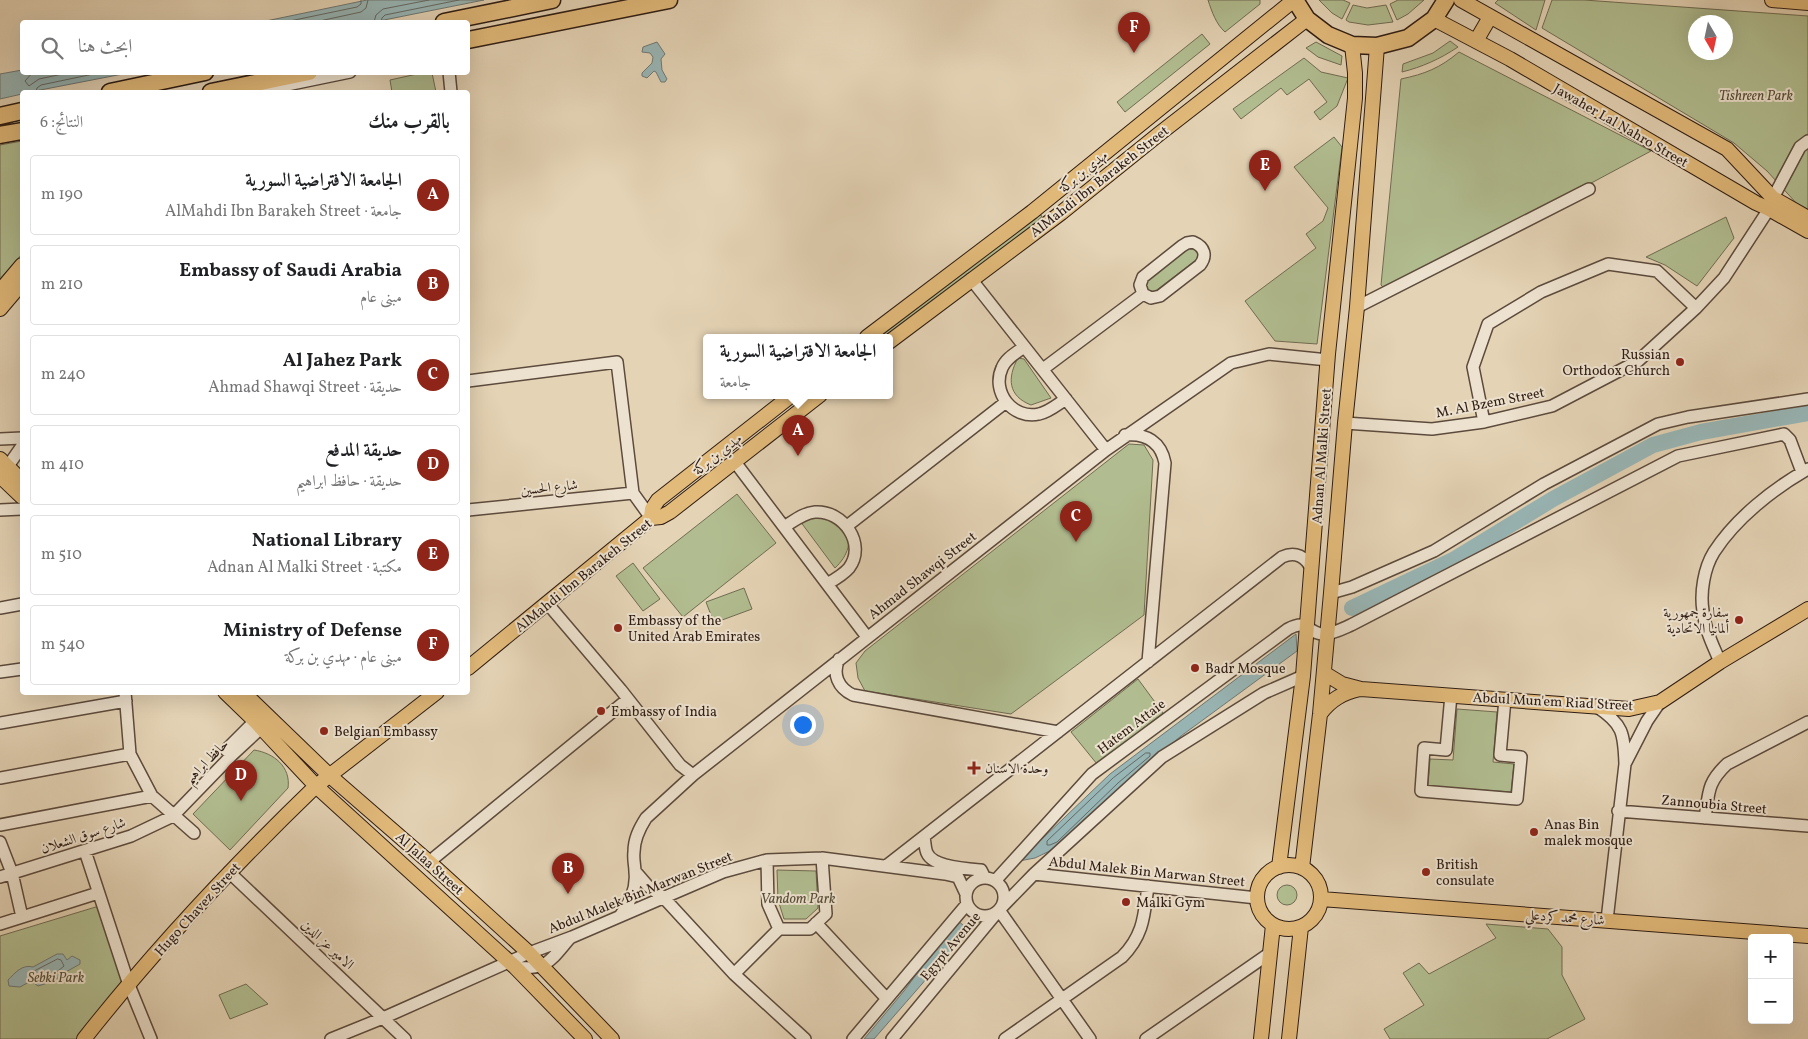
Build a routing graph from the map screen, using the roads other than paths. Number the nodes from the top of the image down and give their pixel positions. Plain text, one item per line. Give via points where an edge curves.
1 (552, 0) edge
2 (668, 0) edge
3 (1294, 0) edge
4 (1446, 0) edge
5 (1461, 0) edge
6 (1772, 0) edge
7 (1808, 3) edge
8 (1490, 16) junction
9 (1307, 19) junction
10 (1434, 19) junction
11 (454, 20) edge
12 (1260, 27) junction
13 (470, 40) edge
14 (1476, 41) junction
15 (1275, 44) junction
16 (1352, 45) junction
17 (1377, 46) junction
18 (192, 75) edge
19 (294, 75) edge
20 (335, 75) edge
21 (449, 75) edge
22 (120, 90) edge
23 (221, 90) edge
24 (263, 90) edge
25 (451, 90) edge
26 (20, 111) edge
27 (0, 116) edge
28 (20, 131) edge
29 (0, 135) edge
30 (1808, 141) edge
31 (1590, 189) dead end
32 (1771, 203) junction
33 (1808, 218) edge
34 (1808, 231) edge
35 (20, 267) edge
36 (971, 279) junction
37 (20, 285) edge
38 (0, 290) edge
39 (1143, 294) junction
40 (1357, 307) junction
41 (1696, 308) junction
42 (0, 309) edge
43 (871, 334) edge
44 (893, 339) edge
45 (1024, 346) junction
46 (1328, 360) junction
47 (1351, 363) junction
48 (1043, 370) junction
49 (470, 381) edge
50 (787, 399) edge
51 (813, 399) edge
52 (1066, 399) junction
53 (1808, 399) edge
54 (1006, 402) junction
55 (1484, 422) junction
56 (1345, 423) junction
57 (1125, 435) junction
58 (20, 438) edge
59 (0, 439) edge
60 (20, 448) edge
61 (1106, 450) junction
62 (735, 462) junction
63 (3, 467) edge
64 (1805, 470) edge
65 (20, 480) edge
66 (633, 493) junction
67 (20, 494) edge
68 (20, 509) edge
69 (0, 510) edge
70 (470, 510) edge
71 (651, 518) junction
72 (847, 526) junction
73 (784, 527) junction
74 (1312, 570) junction
75 (827, 584) junction
76 (1331, 593) junction
77 (547, 603) junction
78 (20, 604) edge
79 (0, 608) edge
80 (1808, 609) edge
81 (1308, 627) junction
82 (1327, 633) junction
83 (867, 638) junction
84 (838, 659) junction
85 (1148, 662) junction
86 (1720, 662) junction
87 (470, 666) edge
88 (20, 668) edge
89 (0, 672) edge
90 (1324, 672) junction
91 (1304, 676) junction
92 (1361, 688) junction
93 (228, 695) edge
94 (246, 695) edge
95 (433, 695) edge
96 (1451, 695) junction
97 (126, 697) edge
98 (628, 699) junction
99 (1505, 699) junction
100 (1660, 702) junction
101 (1597, 707) junction
102 (1320, 714) junction
103 (1808, 722) edge
104 (0, 723) edge
105 (258, 724) junction
106 (1058, 732) junction
107 (130, 754) junction
108 (1625, 764) junction
109 (693, 775) junction
110 (330, 776) junction
111 (0, 778) edge
112 (316, 786) junction
113 (152, 796) junction
114 (1618, 811) junction
115 (171, 813) junction
116 (1705, 818) junction
117 (0, 825) edge
118 (1808, 826) edge
119 (194, 833) dead end
120 (924, 837) junction
121 (0, 842) edge
122 (85, 850) junction
123 (822, 858) junction
124 (767, 860) junction
125 (429, 862) junction
126 (886, 866) junction
127 (1279, 867) junction
128 (1302, 868) junction
129 (635, 871) junction
130 (229, 872) junction
131 (12, 873) junction
132 (1034, 874) junction
133 (0, 877) edge
134 (990, 880) junction
135 (1148, 886) junction
136 (98, 893) junction
137 (664, 898) junction
138 (1257, 898) junction
139 (1321, 898) junction
140 (967, 899) junction
141 (999, 910) junction
142 (620, 916) junction
143 (22, 917) junction
144 (1607, 920) junction
145 (816, 923) junction
146 (0, 924) edge
147 (1273, 925) junction
148 (1301, 927) junction
149 (779, 929) junction
150 (572, 936) junction
151 (1808, 936) edge
152 (529, 952) junction
153 (1270, 953) junction
154 (512, 964) junction
155 (542, 966) junction
156 (734, 974) junction
157 (128, 985) junction
158 (887, 999) junction
159 (1062, 999) junction
160 (383, 1018) junction
161 (84, 1039) edge
162 (151, 1039) edge
163 (331, 1039) edge
164 (405, 1039) edge
165 (585, 1039) edge
166 (612, 1039) edge
167 (805, 1039) edge
168 (853, 1039) edge
169 (892, 1039) edge
170 (1005, 1039) edge
171 (1090, 1039) edge
172 (1146, 1039) edge
173 (1261, 1039) edge
174 (1289, 1039) edge

1 - 11 highway
2 - 13 highway
3 - 9 highway
3 - 12 main road, مهدي بن بركة
4 - 10 highway
5 - 8 main road, Jawaher Lal Nahro Street
6 - 7 main road
8 - 14 main road
8 - 32 main road, Jawaher Lal Nahro Street via 1727,149
9 - 15 main road, AlMahdi Ibn Barakeh Street
9 - 16 highway via 1328,35
10 - 14 main road, Jawaher Lal Nahro Street
10 - 17 highway via 1408,38
12 - 15 main road
12 - 43 main road, مهدي بن بركة via 1032,212
14 - 32 main road, Jawaher Lal Nahro Street via 1756,203
15 - 36 main road, AlMahdi Ibn Barakeh Street via 1061,214
16 - 17 highway
16 - 46 main road, Adnan Al Malki Street via 1355,98
17 - 40 main road, Adnan Al Malki Street
18 - 22 highway
19 - 23 highway
20 - 24 street
21 - 25 street
26 - 27 highway
28 - 29 highway
30 - 32 street, M. Al Bzem Street via 1800,147
31 - 40 street
32 - 33 main road, Jawaher Lal Nahro Street
32 - 34 main road, Jawaher Lal Nahro Street
32 - 41 street, M. Al Bzem Street via 1724,278
35 - 38 main road
36 - 44 main road, AlMahdi Ibn Barakeh Street
36 - 45 street
37 - 42 main road
39 - 39 street via 1151,298 1160,296 1200,266 1204,255 1199,244 1187,242 1144,277 1140,286
39 - 48 street
40 - 47 main road, Adnan Al Malki Street
41 - 55 street, M. Al Bzem Street via 1638,361 1552,406
41 - 55 street via 1657,272 1608,264 1541,292 1488,324 1472,366
45 - 48 street
45 - 54 street via 1002,368 999,379
46 - 47 main road via 1338,370
46 - 47 main road via 1340,350
46 - 57 street, Ahmad Shawqi Street via 1268,354 1232,363
46 - 74 main road, Adnan Al Malki Street
47 - 56 main road, Adnan Al Malki Street
48 - 52 street
49 - 66 street via 617,362
50 - 71 main road, مهدي بن بركة via 658,500
51 - 62 main road, AlMahdi Ibn Barakeh Street
52 - 54 street via 1040,414 1028,415 1016,411
52 - 61 street
53 - 76 street via 1658,424 1544,484 1434,551
54 - 72 street
55 - 56 street, M. Al Bzem Street via 1432,429
56 - 76 main road, Adnan Al Malki Street
57 - 61 street, Ahmad Shawqi Street
57 - 85 street via 1141,435 1155,443 1165,463
58 - 59 street
60 - 63 street
61 - 83 street, Ahmad Shawqi Street
62 - 71 main road, AlMahdi Ibn Barakeh Street via 670,512
62 - 73 street
63 - 65 main road
63 - 67 main road
64 - 82 street via 1784,434 1678,456 1351,625
64 - 86 street via 1751,511 1728,533 1713,554 1706,573 1702,610 1706,631
66 - 70 street, شارع الحسين
66 - 71 street
68 - 69 street
71 - 77 main road, AlMahdi Ibn Barakeh Street
72 - 73 street via 824,512 814,512
72 - 75 street via 853,537 854,557 848,568
73 - 75 street
74 - 81 main road, Adnan Al Malki Street
74 - 85 street via 1302,557 1288,554 1282,557
75 - 83 street
76 - 82 main road, Adnan Al Malki Street
77 - 87 main road, AlMahdi Ibn Barakeh Street
77 - 98 street
78 - 79 street
80 - 86 main road, Abdul Mun'em Riad Street
81 - 82 street
81 - 91 main road, Adnan Al Malki Street
81 - 134 street, Hatem Attaie via 1298,625 1288,629 1092,774
82 - 90 main road, Adnan Al Malki Street
83 - 84 street, Ahmad Shawqi Street
84 - 106 street via 838,680 853,695
84 - 109 street, Ahmad Shawqi Street
85 - 106 street
86 - 100 main road, Abdul Mun'em Riad Street
88 - 89 street
90 - 92 main road, Abdul Mun'em Riad Street via 1342,684
90 - 102 main road, Adnan Al Malki Street
91 - 127 main road, Adnan Al Malki Street
91 - 132 street via 1264,693 1162,757
92 - 96 main road, Abdul Mun'em Riad Street
92 - 102 main road, Abdul Mun'em Riad Street via 1336,698
93 - 105 main road, Al Jalaa Street
94 - 110 main road, Al Jalaa Street
95 - 110 main road
96 - 99 main road, Abdul Mun'em Riad Street
96 - 99 street via 1446,750 1424,748 1421,791 1517,799 1521,757 1500,755
97 - 104 street
97 - 107 street
98 - 109 street via 680,765
98 - 125 street
99 - 101 main road, Abdul Mun'em Riad Street
100 - 101 main road, Abdul Mun'em Riad Street via 1629,709
100 - 108 street
101 - 108 street via 1620,727
102 - 128 main road, Adnan Al Malki Street
103 - 116 street via 1727,764 1710,786
105 - 112 main road, Al Jalaa Street
105 - 115 street
106 - 120 street
107 - 111 street
107 - 113 street
108 - 114 street
109 - 129 street, Ahmad Shawqi Street via 652,811 641,826 635,843
110 - 112 main road
110 - 125 main road, Al Jalaa Street
112 - 130 main road, Hugo Chavez Street
112 - 154 main road, Al Jalaa Street
113 - 115 street
113 - 117 street
114 - 116 street, Zannoubia Street
114 - 144 street
115 - 119 street
115 - 122 street, شارع سوق الشعلان via 131,836
116 - 118 street, Zannoubia Street
120 - 126 street
120 - 134 street via 927,854 932,859 958,868 981,870
121 - 131 street
122 - 131 street, شارع سوق الشعلان
122 - 136 street
123 - 124 street, Abdul Malek Bin Marwan Street
123 - 126 street, Abdul Malek Bin Marwan Street
123 - 145 street via 826,914
124 - 137 street, Abdul Malek Bin Marwan Street via 723,872
124 - 149 street via 768,904
125 - 152 main road, Al Jalaa Street
126 - 140 street, Abdul Malek Bin Marwan Street via 958,878
127 - 128 main road
127 - 138 main road via 1263,879
128 - 139 main road via 1316,880
129 - 137 street
129 - 142 street, Ahmad Shawqi Street via 633,894
130 - 157 main road, Hugo Chavez Street
130 - 160 street, الامير عز الدين
131 - 133 street, شارع سوق الشعلان
131 - 143 street
132 - 135 street, Abdul Malek Bin Marwan Street
132 - 141 street, Egypt Avenue
134 - 140 street via 975,881 968,889
134 - 141 street via 999,885 1004,894
135 - 138 street, Abdul Malek Bin Marwan Street
135 - 159 street via 1142,928 1129,950
136 - 143 street
136 - 157 street
137 - 142 street, Abdul Malek Bin Marwan Street
137 - 156 street
138 - 147 main road via 1262,913
139 - 144 main road, شارع محمد كردعلي
139 - 148 main road via 1315,916
140 - 141 street via 970,910 981,916
140 - 158 street, Egypt Avenue
141 - 159 street
141 - 169 street, Egypt Avenue
142 - 150 street, Abdul Malek Bin Marwan Street
143 - 146 street
144 - 151 main road, شارع محمد كردعلي
145 - 149 street via 810,929
145 - 158 street
147 - 148 main road via 1291,929
147 - 153 main road
148 - 174 main road
149 - 156 street
150 - 152 street, Abdul Malek Bin Marwan Street
150 - 155 street
152 - 154 street, Abdul Malek Bin Marwan Street
152 - 155 main road, Al Jalaa Street
153 - 172 street
153 - 173 main road
154 - 155 street via 534,969
154 - 160 street, Abdul Malek Bin Marwan Street
154 - 165 main road, Al Jalaa Street
155 - 166 main road, Al Jalaa Street
156 - 167 street
157 - 161 main road, Hugo Chavez Street
157 - 162 street
158 - 168 street, Egypt Avenue
159 - 170 street
159 - 171 street
160 - 163 street, Abdul Malek Bin Marwan Street
160 - 164 street, الامير عز الدين

